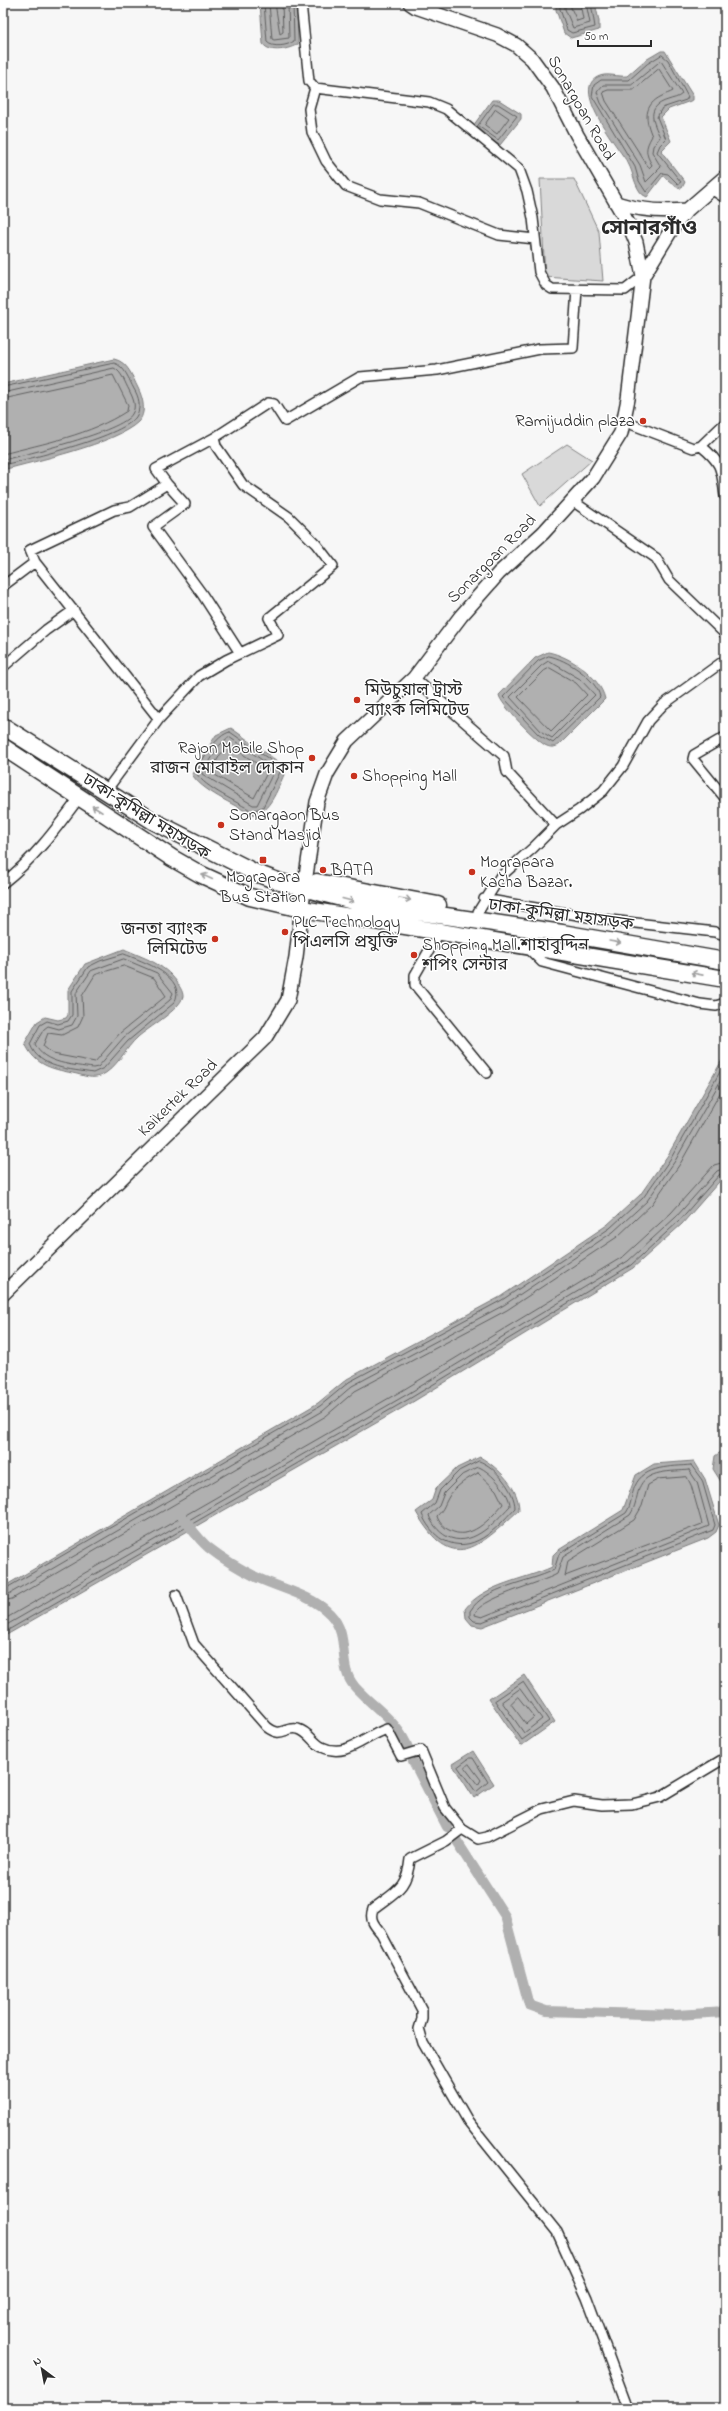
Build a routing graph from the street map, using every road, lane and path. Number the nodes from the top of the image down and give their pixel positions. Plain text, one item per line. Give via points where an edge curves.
1 (301, 3) edge
2 (410, 3) edge
3 (315, 88) junction
4 (725, 177) edge
5 (711, 190) junction
6 (725, 198) edge
7 (616, 203) junction
8 (687, 210) junction
9 (535, 239) junction
10 (643, 276) junction
11 (577, 289) junction
12 (623, 421) junction
13 (725, 423) edge
14 (214, 438) junction
15 (701, 446) junction
16 (167, 484) junction
17 (725, 496) edge
18 (574, 502) junction
19 (35, 562) junction
20 (3, 586) edge
21 (74, 610) junction
22 (725, 634) edge
23 (240, 653) junction
24 (725, 660) edge
25 (3, 667) edge
26 (414, 678) junction
27 (159, 719) junction
28 (3, 720) edge
29 (3, 726) edge
30 (725, 737) edge
31 (3, 747) edge
32 (111, 784) junction
33 (79, 798) junction
34 (725, 798) edge
35 (556, 824) junction
36 (3, 883) edge
37 (304, 884) junction
38 (481, 906) junction
39 (302, 909) junction
40 (439, 933) junction
41 (725, 935) edge
42 (592, 938) junction
43 (526, 946) junction
44 (725, 961) edge
45 (725, 979) edge
46 (725, 1003) edge
47 (487, 1073) dead end
48 (3, 1294) edge
49 (176, 1595) dead end
50 (725, 1758) edge
51 (462, 1829) junction
52 (628, 2408) edge

1 - 3 street via 309,81
2 - 7 main road, Sonargoan Road via 497,35 516,45 532,60 553,88
3 - 9 street via 429,102 446,109 519,169 528,191
3 - 9 street via 309,109 312,132 326,161 346,186 380,199 419,203 499,235
4 - 5 main road, Sonargoan Road
5 - 6 street
5 - 8 main road, Sonargoan Road
7 - 8 main road via 627,207
7 - 10 main road, Sonargoan Road via 633,237
8 - 10 main road, Sonargoan Road via 673,227
9 - 11 street via 539,272 546,285 552,289
10 - 11 street via 625,290
10 - 12 main road, Sonargoan Road
11 - 14 street via 573,348 540,349 437,370 360,377 285,420 274,404 268,403
12 - 15 street via 693,448
12 - 18 main road, Sonargoan Road via 621,433 612,451
13 - 15 street
14 - 16 street via 156,470
14 - 23 street via 219,451 243,485 289,516 333,566 269,618 278,635
15 - 17 street via 720,465
16 - 19 street via 130,507 114,510 30,550
16 - 23 street via 185,504 153,527 202,594
18 - 22 street via 656,558 669,580
18 - 26 main road, Sonargoan Road via 495,578 461,616
19 - 20 street
19 - 21 street
21 - 25 street
21 - 27 street
23 - 27 street via 199,676
24 - 35 street via 664,704 648,721 623,766 603,791
26 - 35 street via 504,756 507,772
26 - 37 main road, Sonargoan Road via 347,741 327,774 317,802
27 - 32 street
28 - 32 highway via 20,726
29 - 37 highway, ঢাকা–কুমিল্লা মহাসড়ক via 153,821 256,873
30 - 34 street via 694,755 693,759
31 - 33 highway, ঢাকা–কুমিল্লা মহাসড়ক
32 - 37 highway via 202,838
33 - 36 street via 44,845 24,867
39 -> 33 highway, ঢাকা–কুমিল্লা মহাসড়ক via 250,897 200,874
35 - 38 street via 500,877
37 -> 38 highway
37 - 39 main road, Kaikertek Road
37 -> 42 highway, ঢাকা–কুমিল্লা মহাসড়ক via 364,904
38 - 41 street
38 - 42 highway
39 - 40 highway, ঢাকা–কুমিল্লা মহাসড়ক
39 - 48 main road, Kaikertek Road via 288,1000 265,1038
40 - 43 highway, ঢাকা–কুমিল্লা মহাসড়ক
40 - 47 street via 415,975 415,985
42 -> 44 highway, ঢাকা–কুমিল্লা মহাসড়ক
45 -> 43 highway, ঢাকা–কুমিল্লা মহাসড়ক
43 - 46 street via 542,962 700,1004 716,1006
49 - 51 street via 194,1644 267,1727 279,1733 300,1729 321,1747 342,1752 387,1729 401,1756 421,1750 445,1808
50 - 51 street via 660,1797 632,1804 602,1805 574,1801 542,1809 487,1837 478,1839
51 - 52 street via 446,1841 410,1859 405,1884 373,1909 372,1922 381,1933 422,2010 419,2029 423,2043 468,2121 557,2232 587,2298

